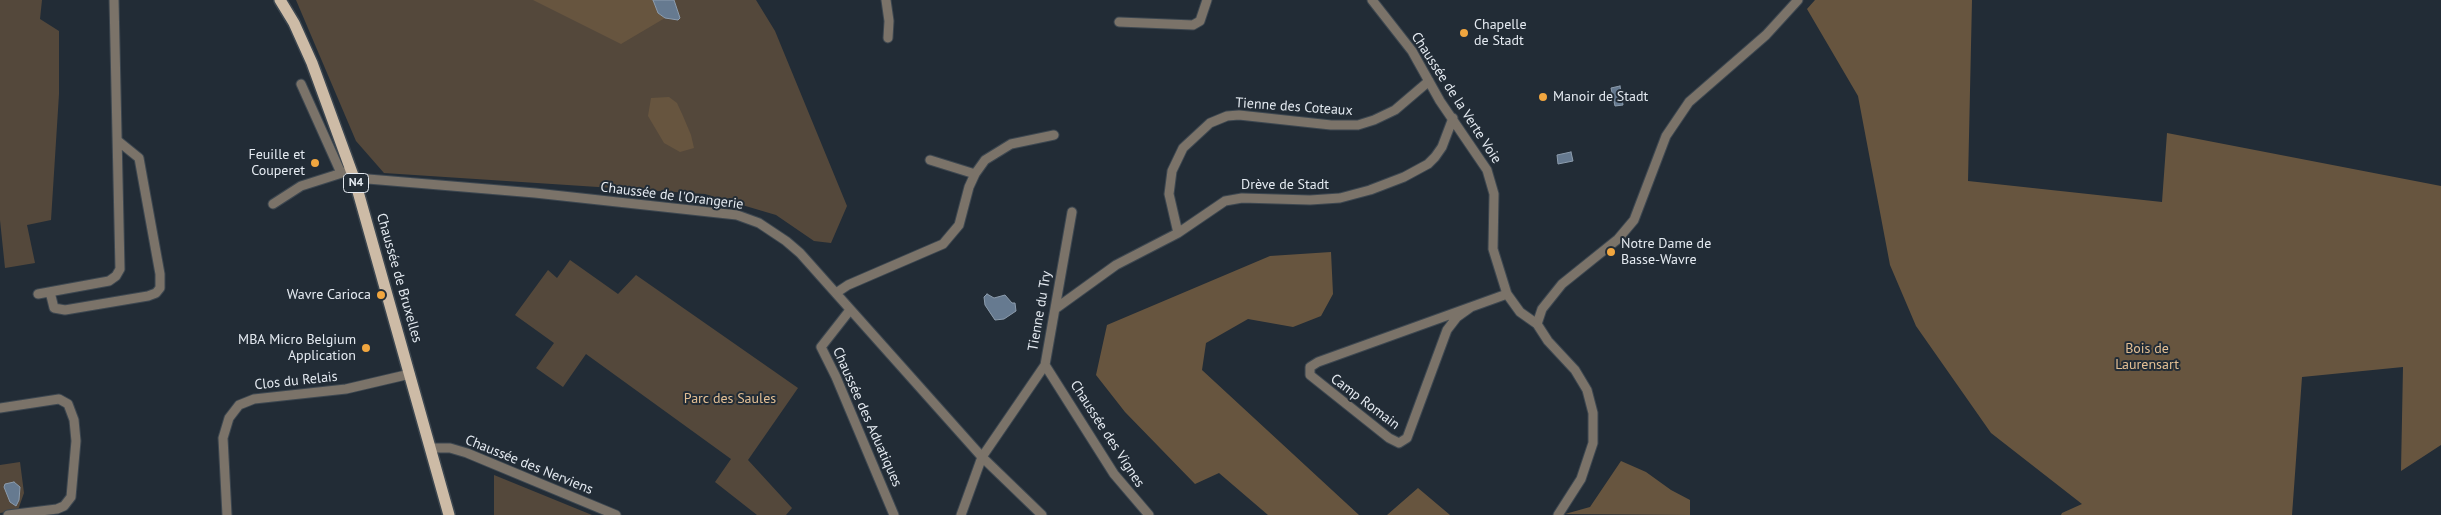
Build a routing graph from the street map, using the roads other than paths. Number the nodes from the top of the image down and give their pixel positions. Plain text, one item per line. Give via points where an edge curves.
1 (114, 0) edge
2 (280, 0) edge
3 (886, 0) edge
4 (1207, 0) edge
5 (1372, 0) edge
6 (1798, 0) edge
7 (1119, 22) dead end
8 (888, 38) dead end
9 (1430, 82) junction
10 (301, 84) dead end
11 (1453, 118) junction
12 (1054, 135) dead end
13 (118, 141) junction
14 (930, 160) dead end
15 (349, 174) junction
16 (975, 174) junction
17 (273, 204) dead end
18 (1072, 212) dead end
19 (1178, 233) junction
20 (50, 292) junction
21 (836, 293) junction
22 (38, 294) dead end
23 (1507, 294) junction
24 (1471, 307) junction
25 (1055, 309) junction
26 (850, 310) junction
27 (1537, 324) junction
28 (1045, 365) junction
29 (410, 374) junction
30 (0, 408) edge
31 (430, 448) junction
32 (982, 457) junction
33 (8, 515) edge
34 (227, 515) edge
35 (449, 515) edge
36 (616, 515) edge
37 (894, 515) edge
38 (961, 515) edge
39 (1042, 515) edge
40 (1148, 515) edge
41 (1558, 515) edge

1 - 13 street
2 - 15 main road, Chaussée de Bruxelles / N4 via 294,22 312,63
3 - 8 street
4 - 7 street via 1200,21 1193,25
5 - 9 street, Chaussée de la Verte Voie via 1412,51
6 - 27 street via 1766,35 1689,102 1666,136 1634,220 1618,239 1562,284 1542,309
9 - 11 street, Chaussée de la Verte Voie
9 - 19 street, Tienne des Coteaux via 1395,110 1358,125 1239,115 1210,123 1183,148 1172,171 1169,194
10 - 15 street
11 - 19 street, Drève de Stadt via 1435,157 1404,177 1340,198 1230,200
11 - 23 street, Chaussée de la Verte Voie via 1484,164 1490,179 1495,202 1492,249
12 - 16 street via 1002,148
13 - 20 street via 119,273 109,280
13 - 20 street via 139,158 160,288 148,296 65,310 54,308
14 - 16 street
15 - 17 street, Chaussée de l'Orangerie via 301,186
15 - 21 street, Chaussée de l'Orangerie via 368,179 490,188 737,215 759,223 786,241
15 - 29 main road, Chaussée de Bruxelles / N4
16 - 21 street via 959,225 949,240
18 - 25 street, Tienne du Try
19 - 25 street, Drève de Stadt via 1116,265
20 - 22 street
21 - 26 street, Chaussée de l'Orangerie
23 - 24 street, Camp Romain
23 - 27 street, Chaussée de la Verte Voie via 1520,312
24 - 24 street, Camp Romain via 1318,362 1310,367 1310,375 1399,443 1407,438 1446,330
25 - 28 street, Tienne du Try
26 - 32 street, Chaussée de l'Orangerie
26 - 37 street, Chaussée des Aduatiques via 821,347
27 - 41 street, Chaussée de la Verte Voie via 1582,379 1590,400 1594,426 1593,443 1585,469
28 - 32 street, Tienne du Try
28 - 40 street, Chaussée des Vignes via 1114,474
29 - 31 main road, Chaussée de Bruxelles / N4
29 - 34 street, Clos du Relais via 346,389 254,399 239,405 228,418 223,438
30 - 33 street via 59,399 68,404 76,440 71,497 64,506
31 - 35 main road, Chaussée de Bruxelles / N4
31 - 36 street, Chaussée des Nerviens via 450,448 467,453
32 - 38 street, Tienne du Try
32 - 39 street, Chaussée de l'Orangerie

